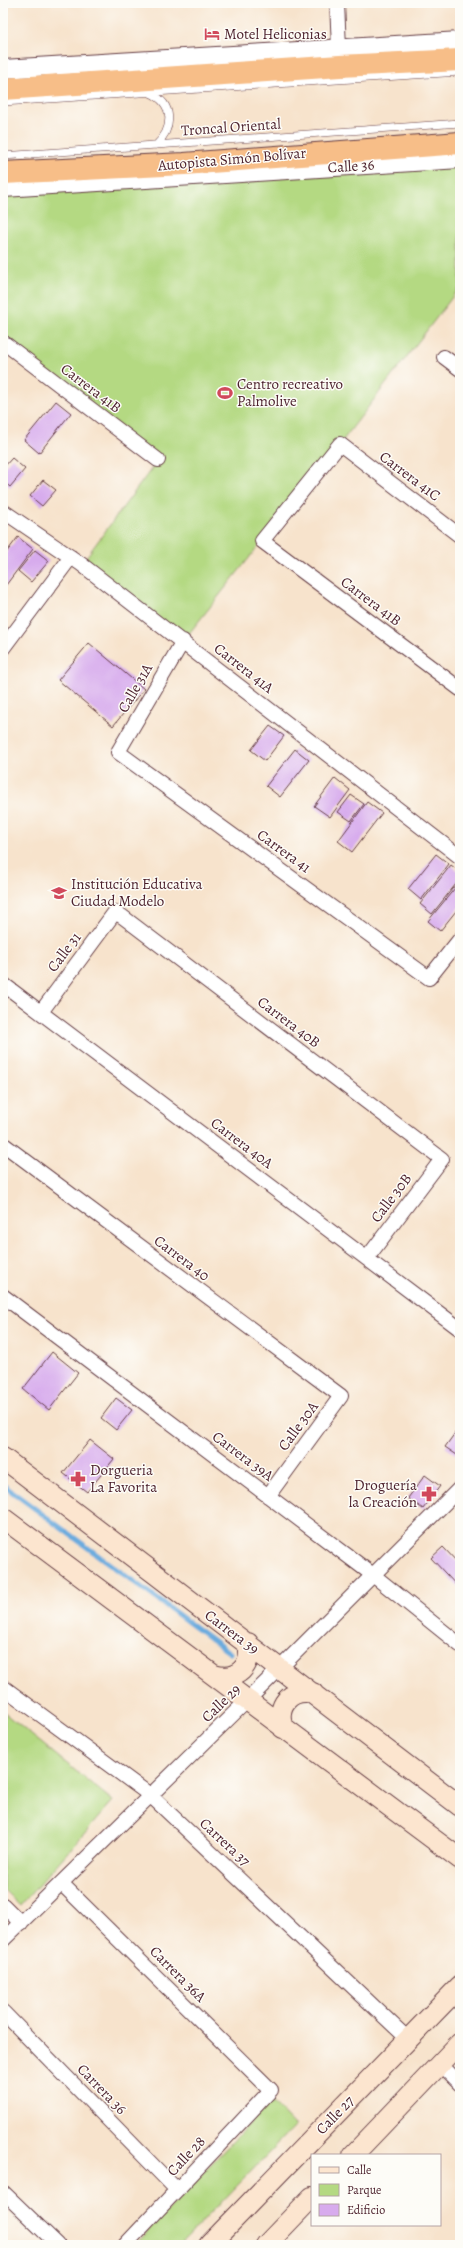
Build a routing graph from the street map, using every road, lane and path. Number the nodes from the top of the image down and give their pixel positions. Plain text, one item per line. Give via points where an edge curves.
1 (337, 3) edge
2 (460, 41) edge
3 (339, 48) junction
4 (460, 60) edge
5 (3, 70) edge
6 (460, 72) edge
7 (3, 89) edge
8 (150, 93) junction
9 (3, 102) edge
10 (460, 124) edge
11 (460, 143) edge
12 (156, 146) junction
13 (3, 156) edge
14 (460, 159) edge
15 (184, 164) junction
16 (104, 169) junction
17 (3, 173) edge
18 (149, 179) junction
19 (3, 188) edge
20 (3, 342) edge
21 (444, 357) dead end
22 (460, 369) edge
23 (158, 460) dead end
24 (3, 511) edge
25 (460, 536) edge
26 (262, 541) joint
27 (71, 557) junction
28 (182, 641) junction
29 (3, 648) edge
30 (460, 689) edge
31 (118, 752) joint
32 (460, 857) edge
33 (115, 912) joint
34 (460, 939) edge
35 (3, 984) edge
36 (41, 1012) junction
37 (3, 1144) edge
38 (442, 1159) joint
39 (367, 1258) junction
40 (3, 1296) edge
41 (460, 1329) edge
42 (341, 1396) joint
43 (3, 1458) edge
44 (460, 1488) edge
45 (268, 1496) junction
46 (3, 1518) edge
47 (373, 1575) junction
48 (248, 1643) junction
49 (460, 1645) edge
50 (280, 1668) junction
51 (214, 1675) junction
52 (3, 1687) edge
53 (313, 1693) junction
54 (247, 1701) junction
55 (283, 1728) junction
56 (150, 1795) junction
57 (460, 1806) edge
58 (460, 1859) edge
59 (61, 1883) junction
60 (3, 1905) edge
61 (21, 1923) junction
62 (3, 1940) edge
63 (460, 1986) edge
64 (3, 2012) edge
65 (408, 2039) junction
66 (460, 2043) edge
67 (440, 2064) junction
68 (460, 2084) edge
69 (272, 2090) joint
70 (354, 2154) edge
71 (177, 2190) junction
72 (3, 2192) edge
73 (311, 2198) edge
74 (272, 2243) edge
75 (58, 2245) edge
76 (125, 2245) edge
77 (209, 2245) edge

1 - 3 street
2 - 3 street
3 - 5 street
4 - 7 highway
6 - 8 lane
8 - 9 lane
8 - 12 lane via 164,103 169,116 167,131
10 - 12 lane, Troncal Oriental
11 - 15 highway, Autopista Simón Bolívar
12 - 13 lane, Troncal Oriental
14 - 18 street, Calle 36
15 - 16 highway, Autopista Simón Bolívar
15 - 18 highway
16 - 17 highway, Autopista Simón Bolívar
16 - 18 highway
18 - 19 street, Calle 36
20 - 23 street, Carrera 41B
21 - 22 street
24 - 27 street, Carrera 41A
25 - 26 street, Carrera 41C via 340,444
26 - 30 street, Carrera 41B
27 - 28 street, Carrera 41A
27 - 29 street
28 - 31 street, Calle 31A
28 - 32 street, Carrera 41A
31 - 34 street, Carrera 41 via 429,978
33 - 36 street, Calle 31
33 - 38 street, Carrera 40B
35 - 36 street, Carrera 40A
36 - 39 street, Carrera 40A
37 - 42 street, Carrera 40
38 - 39 street, Calle 30B
39 - 41 street, Carrera 40A
40 - 45 street, Carrera 39A
42 - 45 street, Calle 30A
43 - 48 main road, Carrera 39
44 - 47 street, Calle 29
45 - 47 street, Carrera 39A
46 - 51 main road
47 - 49 street, Carrera 39A
47 - 50 street, Calle 29
48 - 50 main road, Carrera 39
48 - 51 main road via 249,1656 244,1668 234,1676
50 - 53 main road, Carrera 39
50 - 54 street, Calle 29
51 - 54 main road
52 - 56 street, Carrera 37
53 - 55 main road via 298,1692 286,1700 280,1713
53 - 57 main road, Carrera 39
54 - 55 main road
54 - 56 street, Calle 29
55 - 58 main road
56 - 59 street, Calle 29
56 - 65 street, Carrera 37
59 - 61 street, Calle 29
59 - 69 street, Carrera 36A
60 - 61 street
61 - 62 street, Calle 29
63 - 65 main road, Calle 27
64 - 71 street, Carrera 36
65 - 77 main road, Calle 27
66 - 67 main road
67 - 68 street
67 - 70 main road
69 - 71 street, Calle 28
71 - 76 street, Calle 28
72 - 75 street
73 - 74 main road

